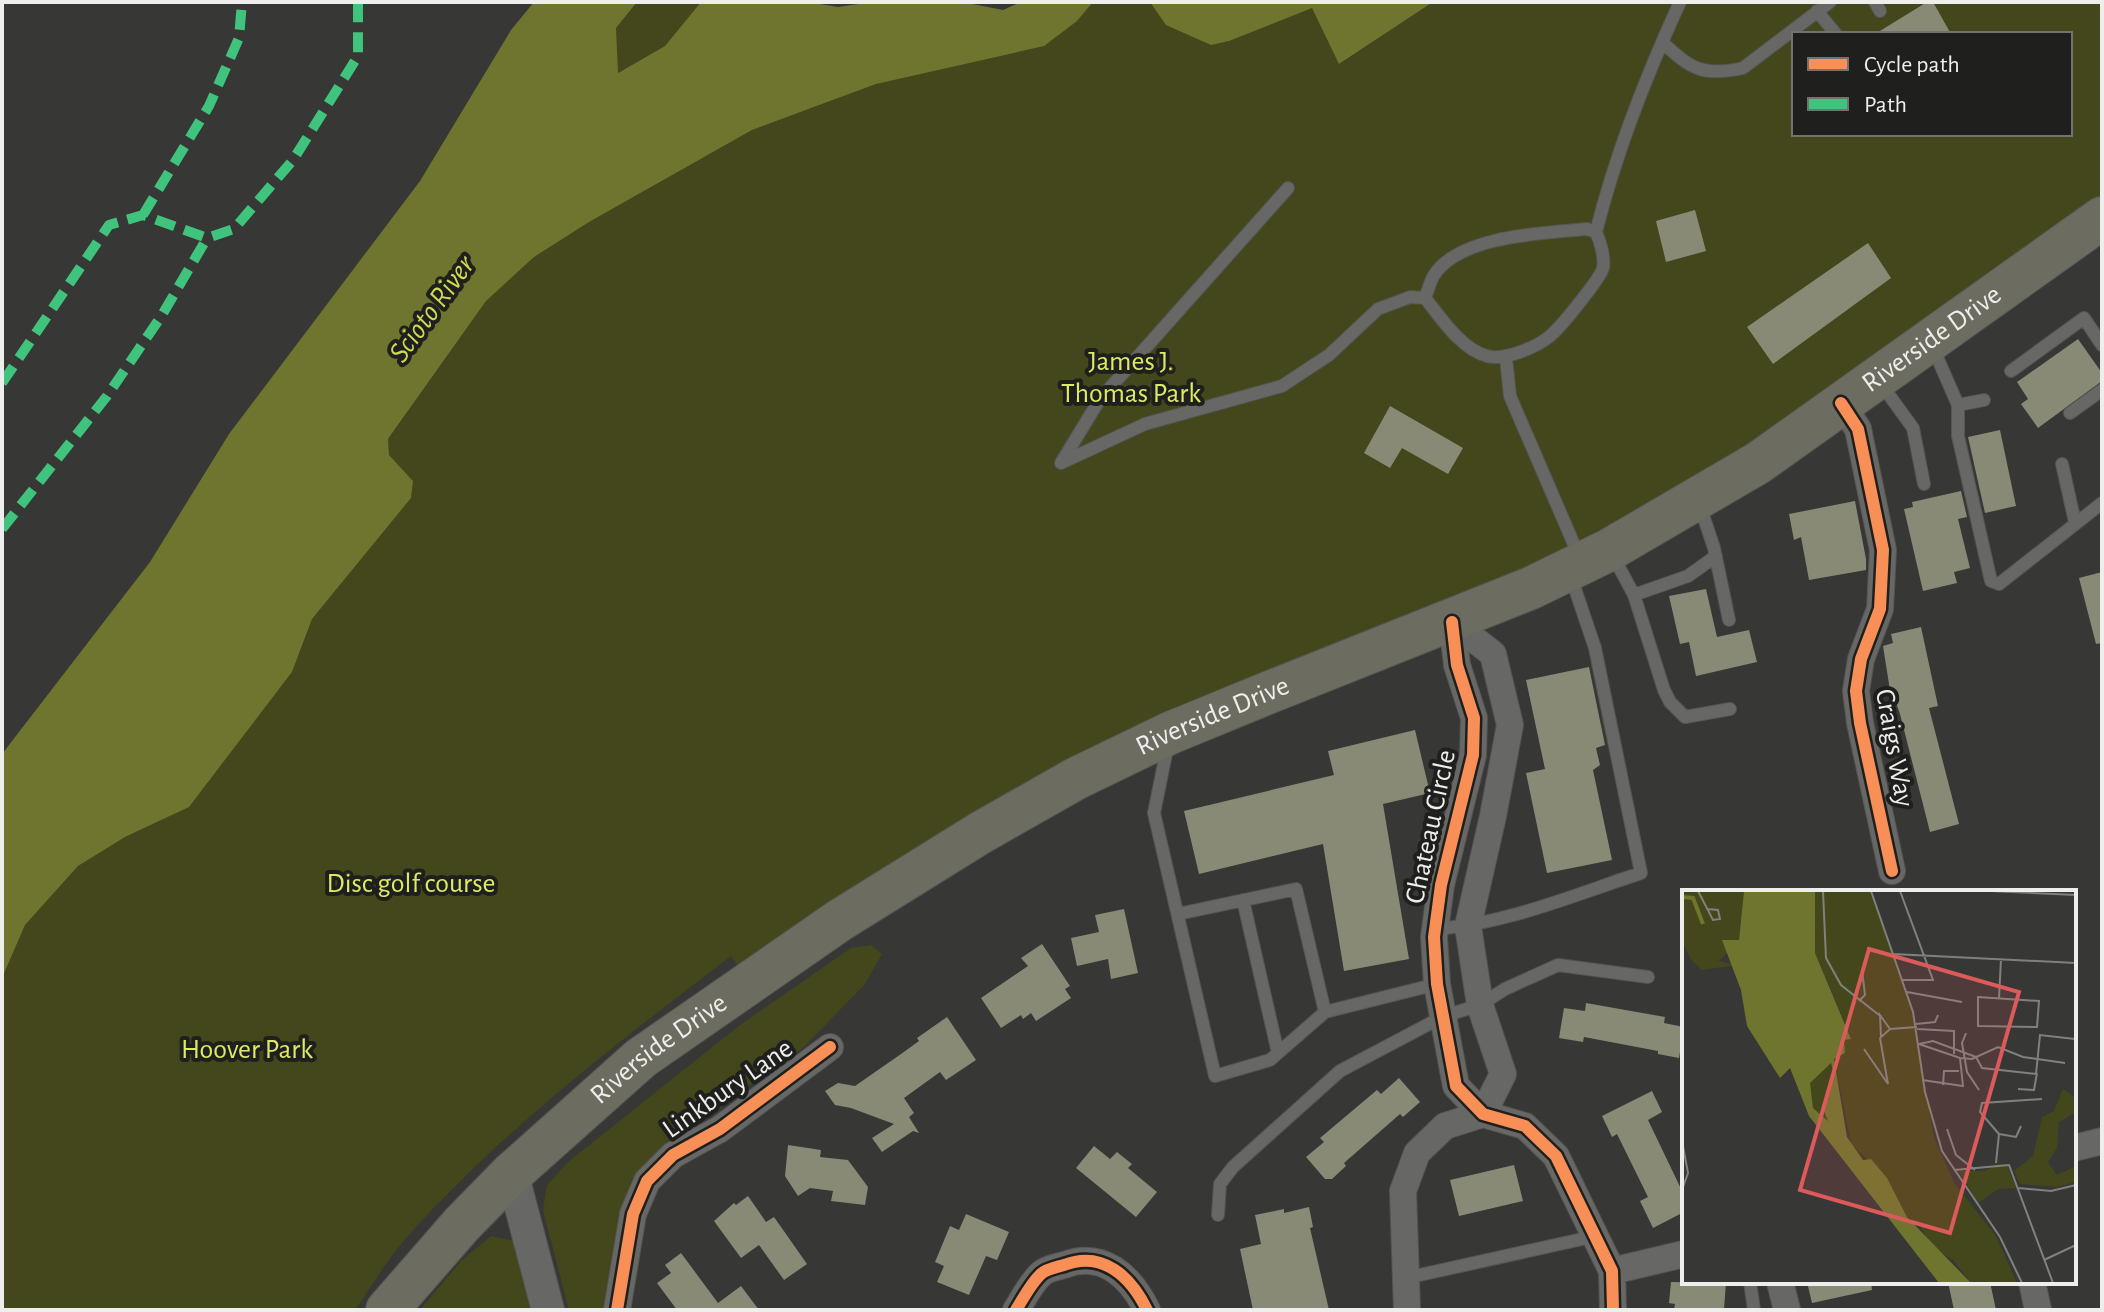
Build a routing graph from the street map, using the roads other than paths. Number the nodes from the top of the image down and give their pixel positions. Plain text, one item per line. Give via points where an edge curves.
1 (1680, 2) edge
2 (1830, 2) edge
3 (1817, 11) junction
4 (1834, 32) edge
5 (1662, 42) junction
6 (1288, 188) dead end
7 (2102, 218) edge
8 (1596, 232) junction
9 (1425, 298) junction
10 (1929, 340) junction
11 (2102, 345) edge
12 (1506, 358) junction
13 (2011, 371) dead end
14 (1877, 378) junction
15 (2102, 390) edge
16 (1984, 400) dead end
17 (1841, 403) junction
18 (1958, 405) junction
19 (2070, 413) dead end
20 (2062, 464) dead end
21 (1924, 484) dead end
22 (1698, 500) junction
23 (2102, 503) edge
24 (2075, 522) junction
25 (1716, 556) junction
26 (1587, 562) junction
27 (1634, 595) junction
28 (1729, 620) dead end
29 (1452, 622) junction
30 (1730, 709) dead end
31 (1170, 733) junction
32 (1892, 871) dead end
33 (1243, 900) junction
34 (1178, 914) junction
35 (1468, 926) junction
36 (1435, 929) junction
37 (1648, 977) dead end
38 (1437, 984) junction
39 (1480, 1005) junction
40 (1325, 1012) junction
41 (1444, 1016) junction
42 (830, 1047) dead end
43 (1278, 1053) junction
44 (1483, 1114) junction
45 (2102, 1141) edge
46 (2076, 1148) edge
47 (512, 1173) junction
48 (1218, 1215) dead end
49 (1596, 1236) junction
50 (1682, 1254) edge
51 (1612, 1271) junction
52 (1406, 1278) junction
53 (1750, 1284) edge
54 (1780, 1284) edge
55 (2032, 1284) edge
56 (387, 1310) edge
57 (548, 1310) edge
58 (617, 1310) edge
59 (1016, 1310) edge
60 (1147, 1310) edge
61 (1407, 1310) edge
62 (1613, 1310) edge
63 (1754, 1310) edge
64 (1787, 1310) edge
65 (2038, 1310) edge

1 - 5 lane
2 - 3 lane
3 - 4 lane
3 - 5 lane via 1743,68 1705,72 1687,66
5 - 8 lane via 1606,191
6 - 9 lane via 1100,399 1061,463 1145,424 1282,386 1329,355 1378,309 1410,297
7 - 10 main road, Riverside Drive
8 - 9 lane via 1507,236 1481,246 1435,274
8 - 12 lane via 1603,268 1591,287 1549,337
9 - 12 lane via 1470,346 1487,356
10 - 14 main road, Riverside Drive
10 - 18 lane
11 - 13 lane via 2084,318
12 - 26 lane via 1510,396
14 - 17 main road, Riverside Drive
14 - 21 lane via 1913,428
15 - 19 lane
16 - 18 lane
17 - 22 main road, Riverside Drive
17 - 32 street, Craigs Way via 1858,429 1883,550 1880,609 1861,659 1856,691
18 - 24 lane via 1958,436 1991,581 1999,584
20 - 24 lane
22 - 25 lane
22 - 26 main road, Riverside Drive
23 - 24 lane
25 - 27 lane via 1688,576
25 - 28 lane
26 - 27 lane
26 - 29 main road, Riverside Drive
26 - 35 lane via 1595,648 1641,873
27 - 30 lane via 1670,702 1685,717
29 - 31 main road, Riverside Drive
29 - 35 street, Chateau Circle via 1493,654 1510,725
29 - 36 street, Chateau Circle via 1457,665 1474,718 1473,755
31 - 34 lane via 1154,813
31 - 47 main road, Riverside Drive via 1048,794 827,929 641,1058
33 - 34 lane
33 - 40 lane via 1296,889
33 - 43 lane
34 - 43 lane via 1215,1076
35 - 36 lane
35 - 39 street, Chateau Circle
36 - 38 street, Chateau Circle
37 - 39 lane via 1558,965
38 - 40 lane
38 - 41 street, Chateau Circle
39 - 41 lane
39 - 44 street, Chateau Circle via 1503,1074
40 - 43 lane
41 - 44 street, Chateau Circle via 1456,1086
41 - 48 lane via 1340,1071 1261,1139 1220,1184
42 - 58 street, Linkbury Lane via 720,1129 673,1155 647,1181 633,1214
44 - 49 street via 1525,1126 1556,1156
44 - 52 street via 1445,1126 1417,1153 1403,1191
45 - 46 street
47 - 56 main road, Riverside Drive
47 - 57 street
49 - 51 street
49 - 52 lane
50 - 51 street
51 - 62 street
52 - 61 street
53 - 63 lane
54 - 64 street
55 - 65 street
59 - 60 street via 1042,1273 1087,1260 1121,1272

